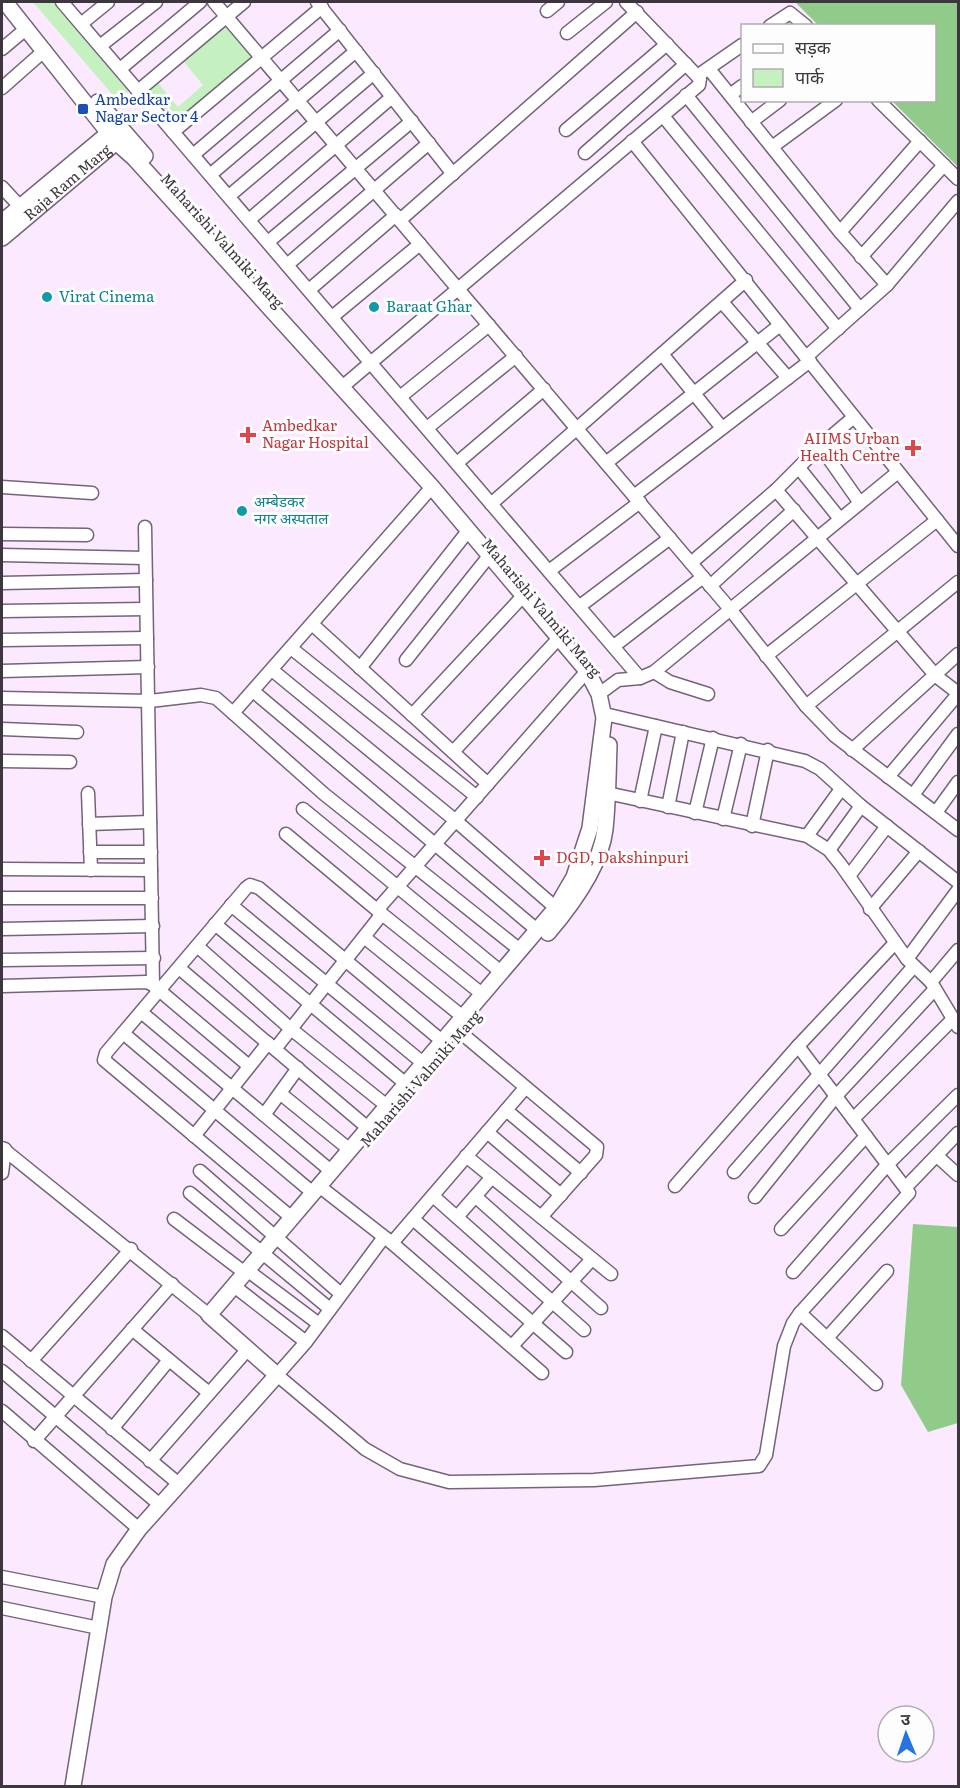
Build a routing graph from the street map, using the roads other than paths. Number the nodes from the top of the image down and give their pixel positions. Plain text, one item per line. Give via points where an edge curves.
1 (62, 2) edge
2 (108, 2) edge
3 (156, 2) edge
4 (200, 2) edge
5 (214, 2) edge
6 (243, 2) edge
7 (558, 2) edge
8 (606, 2) edge
9 (626, 2) edge
10 (7, 3) edge
11 (320, 4) edge
12 (547, 10) dead end
13 (637, 12) junction
14 (226, 16) junction
15 (81, 24) junction
16 (773, 24) edge
17 (804, 24) edge
18 (27, 28) junction
19 (340, 30) junction
20 (567, 33) dead end
21 (667, 44) junction
22 (100, 46) junction
23 (741, 46) edge
24 (2, 49) edge
25 (45, 50) junction
26 (356, 51) junction
27 (262, 58) junction
28 (686, 64) junction
29 (120, 69) junction
30 (709, 69) junction
31 (374, 73) junction
32 (698, 77) junction
33 (281, 80) junction
34 (741, 87) edge
35 (2, 88) edge
36 (138, 91) junction
37 (686, 95) junction
38 (730, 95) junction
39 (392, 97) junction
40 (299, 100) junction
41 (777, 102) edge
42 (833, 102) edge
43 (880, 102) edge
44 (663, 116) junction
45 (317, 120) junction
46 (412, 121) junction
47 (751, 122) junction
48 (566, 130) dead end
49 (174, 132) junction
50 (116, 135) junction
51 (632, 141) junction
52 (920, 141) junction
53 (429, 143) junction
54 (337, 144) junction
55 (772, 147) junction
56 (585, 153) dead end
57 (193, 155) junction
58 (944, 165) junction
59 (356, 168) junction
60 (453, 174) junction
61 (210, 175) junction
62 (958, 179) edge
63 (2, 188) edge
64 (375, 189) junction
65 (229, 196) junction
66 (958, 201) edge
67 (23, 211) junction
68 (398, 218) junction
69 (249, 220) junction
70 (2, 222) edge
71 (840, 232) junction
72 (2, 238) edge
73 (267, 242) junction
74 (420, 244) junction
75 (861, 257) junction
76 (287, 265) junction
77 (746, 280) junction
78 (887, 285) junction
79 (457, 287) junction
80 (309, 290) junction
81 (722, 302) junction
82 (860, 309) junction
83 (332, 317) junction
84 (489, 324) junction
85 (780, 325) junction
86 (837, 329) junction
87 (758, 343) junction
88 (662, 354) junction
89 (516, 356) junction
90 (808, 359) junction
91 (370, 361) junction
92 (788, 378) junction
93 (345, 385) junction
94 (544, 389) junction
95 (694, 394) junction
96 (400, 397) junction
97 (854, 417) junction
98 (427, 428) junction
99 (577, 428) junction
100 (722, 428) junction
101 (820, 446) junction
102 (457, 463) junction
103 (606, 463) junction
104 (799, 468) junction
105 (898, 472) junction
106 (2, 487) edge
107 (432, 488) junction
108 (776, 490) junction
109 (92, 493) dead end
110 (637, 499) junction
111 (860, 503) junction
112 (490, 504) junction
113 (794, 510) junction
114 (840, 519) junction
115 (938, 520) junction
116 (145, 527) dead end
117 (468, 531) junction
118 (2, 534) edge
119 (87, 535) dead end
120 (818, 537) junction
121 (670, 538) junction
122 (958, 546) edge
123 (2, 555) edge
124 (489, 556) junction
125 (145, 558) junction
126 (691, 563) junction
127 (549, 571) junction
128 (146, 580) junction
129 (706, 581) junction
130 (958, 582) edge
131 (2, 583) edge
132 (857, 584) junction
133 (523, 596) junction
134 (580, 606) junction
135 (146, 609) junction
136 (730, 609) junction
137 (2, 611) edge
138 (312, 624) junction
139 (898, 632) junction
140 (147, 638) junction
141 (559, 638) junction
142 (2, 640) edge
143 (614, 646) junction
144 (291, 648) junction
145 (958, 654) edge
146 (766, 656) junction
147 (406, 660) dead end
148 (148, 667) junction
149 (360, 668) junction
150 (272, 670) junction
151 (2, 671) edge
152 (587, 671) junction
153 (654, 672) junction
154 (936, 676) junction
155 (640, 678) junction
156 (253, 691) junction
157 (602, 692) junction
158 (708, 694) dead end
159 (958, 694) edge
160 (2, 698) edge
161 (150, 701) junction
162 (806, 706) junction
163 (233, 713) junction
164 (412, 715) junction
165 (609, 715) junction
166 (656, 726) junction
167 (2, 729) edge
168 (77, 732) dead end
169 (683, 732) junction
170 (958, 734) edge
171 (713, 738) junction
172 (741, 744) junction
173 (768, 750) junction
174 (852, 750) junction
175 (453, 752) junction
176 (2, 761) edge
177 (70, 762) dead end
178 (888, 777) junction
179 (958, 782) edge
180 (488, 784) junction
181 (841, 789) junction
182 (88, 793) dead end
183 (607, 793) junction
184 (913, 795) junction
185 (477, 797) junction
186 (640, 801) junction
187 (861, 806) junction
188 (668, 807) junction
189 (303, 809) dead end
190 (937, 811) junction
191 (696, 813) junction
192 (723, 819) junction
193 (456, 821) junction
194 (150, 822) junction
195 (89, 824) junction
196 (752, 825) junction
197 (887, 826) junction
198 (958, 830) edge
199 (286, 834) dead end
200 (807, 836) junction
201 (436, 845) junction
202 (829, 850) junction
203 (919, 851) junction
204 (90, 852) junction
205 (151, 852) junction
206 (416, 867) junction
207 (2, 869) edge
208 (91, 870) junction
209 (152, 870) junction
210 (849, 876) junction
211 (958, 882) edge
212 (396, 889) junction
213 (958, 890) edge
214 (2, 898) edge
215 (152, 898) junction
216 (231, 905) junction
217 (556, 908) junction
218 (870, 909) junction
219 (380, 912) junction
220 (215, 924) junction
221 (153, 926) junction
222 (2, 930) edge
223 (537, 930) junction
224 (364, 937) junction
225 (895, 943) junction
226 (197, 946) junction
227 (520, 950) junction
228 (958, 950) edge
229 (154, 958) junction
230 (2, 960) edge
231 (345, 960) junction
232 (910, 963) junction
233 (178, 968) junction
234 (501, 972) junction
235 (327, 984) junction
236 (2, 986) edge
237 (933, 986) junction
238 (156, 987) junction
239 (482, 994) junction
240 (310, 1005) junction
241 (141, 1012) junction
242 (956, 1023) edge
243 (459, 1026) junction
244 (291, 1029) junction
245 (123, 1033) junction
246 (442, 1041) junction
247 (272, 1046) junction
248 (798, 1046) junction
249 (423, 1063) junction
250 (249, 1066) junction
251 (298, 1068) junction
252 (820, 1075) junction
253 (406, 1084) junction
254 (232, 1088) junction
255 (525, 1088) junction
256 (281, 1094) junction
257 (958, 1095) edge
258 (836, 1096) junction
259 (387, 1106) junction
260 (215, 1110) junction
261 (506, 1110) junction
262 (264, 1115) junction
263 (853, 1119) junction
264 (368, 1128) junction
265 (487, 1132) junction
266 (958, 1133) edge
267 (194, 1136) junction
268 (866, 1136) junction
269 (3, 1149) edge
270 (350, 1150) junction
271 (466, 1156) junction
272 (937, 1156) junction
273 (888, 1164) junction
274 (200, 1171) dead end
275 (332, 1171) junction
276 (734, 1172) dead end
277 (2, 1173) edge
278 (581, 1173) junction
279 (958, 1175) edge
280 (492, 1177) junction
281 (675, 1186) dead end
282 (906, 1187) junction
283 (319, 1190) junction
284 (190, 1194) dead end
285 (561, 1195) junction
286 (433, 1196) junction
287 (476, 1197) junction
288 (755, 1197) dead end
289 (457, 1217) junction
290 (541, 1217) junction
291 (292, 1218) junction
292 (174, 1219) dead end
293 (413, 1219) junction
294 (781, 1229) dead end
295 (279, 1239) junction
296 (388, 1240) junction
297 (131, 1250) junction
298 (266, 1254) junction
299 (592, 1259) junction
300 (887, 1271) dead end
301 (793, 1272) dead end
302 (249, 1273) junction
303 (611, 1274) dead end
304 (571, 1281) junction
305 (172, 1284) junction
306 (238, 1289) junction
307 (341, 1294) junction
308 (552, 1302) junction
309 (601, 1308) dead end
310 (330, 1309) junction
311 (800, 1313) junction
312 (213, 1318) junction
313 (533, 1323) junction
314 (319, 1324) junction
315 (132, 1329) junction
316 (584, 1330) dead end
317 (2, 1336) edge
318 (827, 1338) junction
319 (306, 1342) junction
320 (512, 1346) junction
321 (248, 1349) junction
322 (566, 1352) dead end
323 (31, 1360) junction
324 (169, 1360) junction
325 (2, 1371) edge
326 (542, 1373) dead end
327 (277, 1375) junction
328 (876, 1384) dead end
329 (209, 1393) junction
330 (74, 1397) junction
331 (2, 1411) edge
332 (56, 1417) junction
333 (112, 1429) junction
334 (34, 1441) junction
335 (150, 1461) junction
336 (180, 1484) junction
337 (160, 1505) junction
338 (139, 1529) junction
339 (2, 1577) edge
340 (104, 1597) junction
341 (2, 1608) edge
342 (99, 1628) junction
343 (73, 1786) edge

1 - 15 street
2 - 15 street
3 - 22 street
4 - 29 street
5 - 14 street
6 - 14 street
7 - 12 street
8 - 20 street
9 - 13 street
10 - 18 street, Maharishi Valmiki Marg
10 - 50 street, Maharishi Valmiki Marg
11 - 19 street
11 - 27 street
13 - 21 street
13 - 60 street
14 - 27 street
14 - 36 street
15 - 22 street
16 - 17 street via 790,13
18 - 24 street
18 - 25 street, Maharishi Valmiki Marg
19 - 26 street
19 - 33 street
21 - 28 street
21 - 48 street
22 - 29 street
23 - 30 street
25 - 35 street
25 - 50 street, Maharishi Valmiki Marg
26 - 31 street
26 - 40 street
27 - 33 street
27 - 49 street
28 - 32 street
28 - 56 street
29 - 36 street
30 - 32 street
30 - 38 street
31 - 39 street
31 - 45 street
32 - 37 street via 699,85
33 - 40 street
33 - 57 street
34 - 38 street
36 - 49 street
37 - 44 street
37 - 82 street
38 - 47 street
39 - 46 street
39 - 54 street
40 - 45 street
40 - 61 street
41 - 47 street
42 - 55 street
43 - 52 street
44 - 51 street
44 - 86 street
45 - 54 street
45 - 65 street
46 - 53 street
46 - 59 street
47 - 55 street
49 - 57 street
50 - 67 street, Raja Ram Marg
50 - 93 street, Maharishi Valmiki Marg
51 - 77 street
51 - 79 street
52 - 58 street
52 - 71 street
53 - 60 street
53 - 64 street
54 - 59 street
54 - 69 street
55 - 71 street
57 - 61 street
58 - 62 street
58 - 75 street
59 - 64 street
59 - 73 street
60 - 68 street
61 - 65 street
63 - 67 street
64 - 68 street
64 - 76 street
65 - 69 street
66 - 78 street
67 - 70 street, Raja Ram Marg
67 - 72 street, Raja Ram Marg
68 - 74 street
68 - 80 street
69 - 73 street
71 - 75 street
73 - 76 street
74 - 79 street
74 - 83 street
75 - 78 street
76 - 80 street
77 - 81 street
77 - 85 street
78 - 82 street
79 - 84 street
79 - 91 street
80 - 83 street
81 - 87 street
81 - 88 street
82 - 86 street
83 - 91 street
84 - 89 street
84 - 96 street
85 - 87 street
85 - 90 street
86 - 90 street
87 - 92 street
87 - 95 street
88 - 95 street
88 - 99 street
89 - 94 street
89 - 98 street
90 - 92 street
90 - 97 street
91 - 93 street
91 - 96 street
92 - 100 street
93 - 107 street, Maharishi Valmiki Marg
93 - 157 street, Maharishi Valmiki Marg via 596,669
94 - 99 street
94 - 102 street
95 - 100 street
95 - 103 street
96 - 98 street
97 - 101 street
97 - 105 street
98 - 102 street
99 - 103 street
99 - 112 street
100 - 110 street
101 - 104 street
101 - 111 street
102 - 112 street
103 - 110 street
104 - 108 street
104 - 114 street
105 - 111 street
105 - 115 street
106 - 109 street
107 - 117 street, Maharishi Valmiki Marg
107 - 138 street
108 - 113 street
108 - 126 street
110 - 121 street
110 - 127 street
111 - 114 street
112 - 127 street
113 - 120 street
113 - 129 street
114 - 120 street
115 - 122 street
115 - 132 street
116 - 125 street
117 - 124 street, Maharishi Valmiki Marg
117 - 149 street
118 - 119 street
120 - 132 street
120 - 136 street
121 - 126 street
121 - 134 street
123 - 125 street
124 - 133 street, Maharishi Valmiki Marg
124 - 147 street
125 - 128 street
126 - 129 street
127 - 134 street
128 - 131 street
128 - 135 street
129 - 136 street
129 - 143 street
130 - 139 street
132 - 139 street
132 - 146 street
133 - 141 street, Maharishi Valmiki Marg
133 - 164 street
134 - 143 street
135 - 137 street
135 - 140 street
136 - 146 street
136 - 153 street
138 - 144 street
138 - 149 street
139 - 154 street
139 - 162 street
140 - 142 street
140 - 148 street
141 - 152 street, Maharishi Valmiki Marg
141 - 175 street
143 - 155 street
144 - 150 street
144 - 185 street
145 - 154 street
146 - 162 street
148 - 151 street
148 - 161 street
149 - 164 street
150 - 156 street
150 - 193 street
152 - 157 street, Maharishi Valmiki Marg
152 - 180 street
153 - 155 street
153 - 158 street via 670,682
154 - 159 street
154 - 174 street
155 - 157 street via 618,680
156 - 163 street
156 - 201 street
157 - 165 street, Maharishi Valmiki Marg
157 - 217 street, Maharishi Valmiki Marg via 604,718 590,828 574,877
159 - 178 street
160 - 161 street
161 - 163 street via 208,695
161 - 194 street
162 - 174 street
163 - 206 street via 324,794
164 - 175 street
165 - 166 street
165 - 183 street, Maharishi Valmiki Marg
166 - 169 street
166 - 186 street
167 - 168 street
169 - 171 street
169 - 188 street
170 - 184 street
171 - 172 street
171 - 191 street
172 - 173 street
172 - 192 street
173 - 181 street via 820,769
173 - 196 street
174 - 178 street
175 - 180 street
176 - 177 street
178 - 184 street
179 - 190 street
180 - 185 street
181 - 187 street
181 - 200 street
182 - 195 street
183 - 186 street
183 - 243 street, Maharishi Valmiki Marg via 605,830 596,860 561,917
184 - 190 street
185 - 193 street
186 - 188 street
187 - 197 street
187 - 202 street
188 - 191 street
189 - 212 street
190 - 198 street
191 - 192 street
192 - 196 street
193 - 201 street
193 - 217 street
194 - 195 street
194 - 205 street
195 - 204 street
196 - 200 street
197 - 203 street
197 - 210 street
199 - 219 street
200 - 202 street
201 - 206 street
201 - 223 street
202 - 210 street
203 - 211 street
203 - 218 street
204 - 205 street
204 - 208 street
205 - 209 street
206 - 212 street
206 - 227 street
207 - 208 street
208 - 209 street
209 - 215 street
210 - 218 street
212 - 219 street
212 - 234 street
213 - 232 street
214 - 215 street
215 - 221 street
216 - 220 street
216 - 231 street via 254,885
216 - 235 street
217 - 223 street, Maharishi Valmiki Marg
218 - 225 street
219 - 224 street
219 - 239 street
220 - 226 street
220 - 240 street
221 - 222 street
221 - 229 street
223 - 227 street, Maharishi Valmiki Marg
224 - 231 street
224 - 243 street
225 - 232 street
225 - 248 street
226 - 233 street
226 - 244 street
227 - 234 street, Maharishi Valmiki Marg
228 - 237 street
229 - 230 street
229 - 238 street
231 - 235 street
231 - 246 street
232 - 237 street
232 - 252 street
233 - 238 street
233 - 247 street
234 - 239 street, Maharishi Valmiki Marg
235 - 240 street
235 - 249 street
236 - 238 street via 140,982
237 - 242 street
237 - 258 street
238 - 241 street
238 - 250 street
239 - 243 street, Maharishi Valmiki Marg
240 - 244 street
240 - 253 street
241 - 245 street
241 - 254 street
242 - 263 street
243 - 246 street, Maharishi Valmiki Marg
243 - 255 street
243 - 283 street, Maharishi Valmiki Marg
244 - 247 street
244 - 259 street
245 - 260 street
245 - 267 street via 104,1060
246 - 249 street, Maharishi Valmiki Marg
247 - 250 street
247 - 251 street
248 - 252 street
248 - 281 street
249 - 253 street, Maharishi Valmiki Marg
250 - 254 street
251 - 256 street
251 - 264 street
252 - 258 street
252 - 276 street
253 - 259 street, Maharishi Valmiki Marg
254 - 260 street
254 - 262 street
255 - 261 street
255 - 278 street via 597,1147 596,1155
256 - 262 street
256 - 270 street
257 - 273 street
258 - 263 street
258 - 288 street
259 - 264 street, Maharishi Valmiki Marg
260 - 267 street
260 - 283 street
261 - 265 street
261 - 278 street
262 - 275 street
263 - 268 street
264 - 270 street, Maharishi Valmiki Marg
265 - 271 street
265 - 285 street
266 - 272 street
267 - 291 street
268 - 273 street
268 - 294 street
269 - 277 street
269 - 297 street
270 - 275 street, Maharishi Valmiki Marg
271 - 280 street
271 - 286 street
272 - 279 street
272 - 282 street
273 - 282 street
273 - 301 street
274 - 295 street
275 - 283 street, Maharishi Valmiki Marg
278 - 285 street
280 - 287 street
280 - 290 street
282 - 311 street via 907,1198
283 - 291 street, Maharishi Valmiki Marg
283 - 295 street, Maharishi Valmiki Marg
283 - 296 street
284 - 298 street
285 - 290 street
286 - 289 street
286 - 293 street
287 - 289 street
287 - 304 street
289 - 308 street
290 - 299 street
291 - 295 street, Maharishi Valmiki Marg
292 - 302 street
293 - 296 street
293 - 313 street
295 - 298 street, Maharishi Valmiki Marg
295 - 307 street
296 - 307 street
296 - 320 street
297 - 305 street
297 - 323 street
298 - 302 street, Maharishi Valmiki Marg
298 - 310 street
299 - 303 street
299 - 304 street
300 - 318 street
302 - 306 street, Maharishi Valmiki Marg
302 - 314 street
304 - 308 street
304 - 309 street
305 - 312 street
305 - 315 street
306 - 312 street, Maharishi Valmiki Marg
306 - 319 street
307 - 310 street
308 - 313 street
308 - 316 street
310 - 314 street
311 - 318 street
311 - 327 street via 784,1346 766,1455 759,1466 751,1468 594,1479 449,1482 400,1469 365,1449
312 - 321 street
313 - 320 street
313 - 322 street
314 - 319 street
315 - 324 street
315 - 330 street
317 - 323 street
318 - 328 street
319 - 327 street
320 - 326 street
321 - 327 street
321 - 329 street
323 - 330 street
324 - 329 street
324 - 333 street
325 - 332 street
327 - 336 street
329 - 335 street
330 - 332 street
330 - 333 street
331 - 334 street
332 - 334 street
332 - 337 street
333 - 335 street
334 - 338 street
335 - 336 street
336 - 337 street
337 - 338 street
338 - 340 street via 114,1564
339 - 340 street
340 - 342 street
341 - 342 street
342 - 343 street

